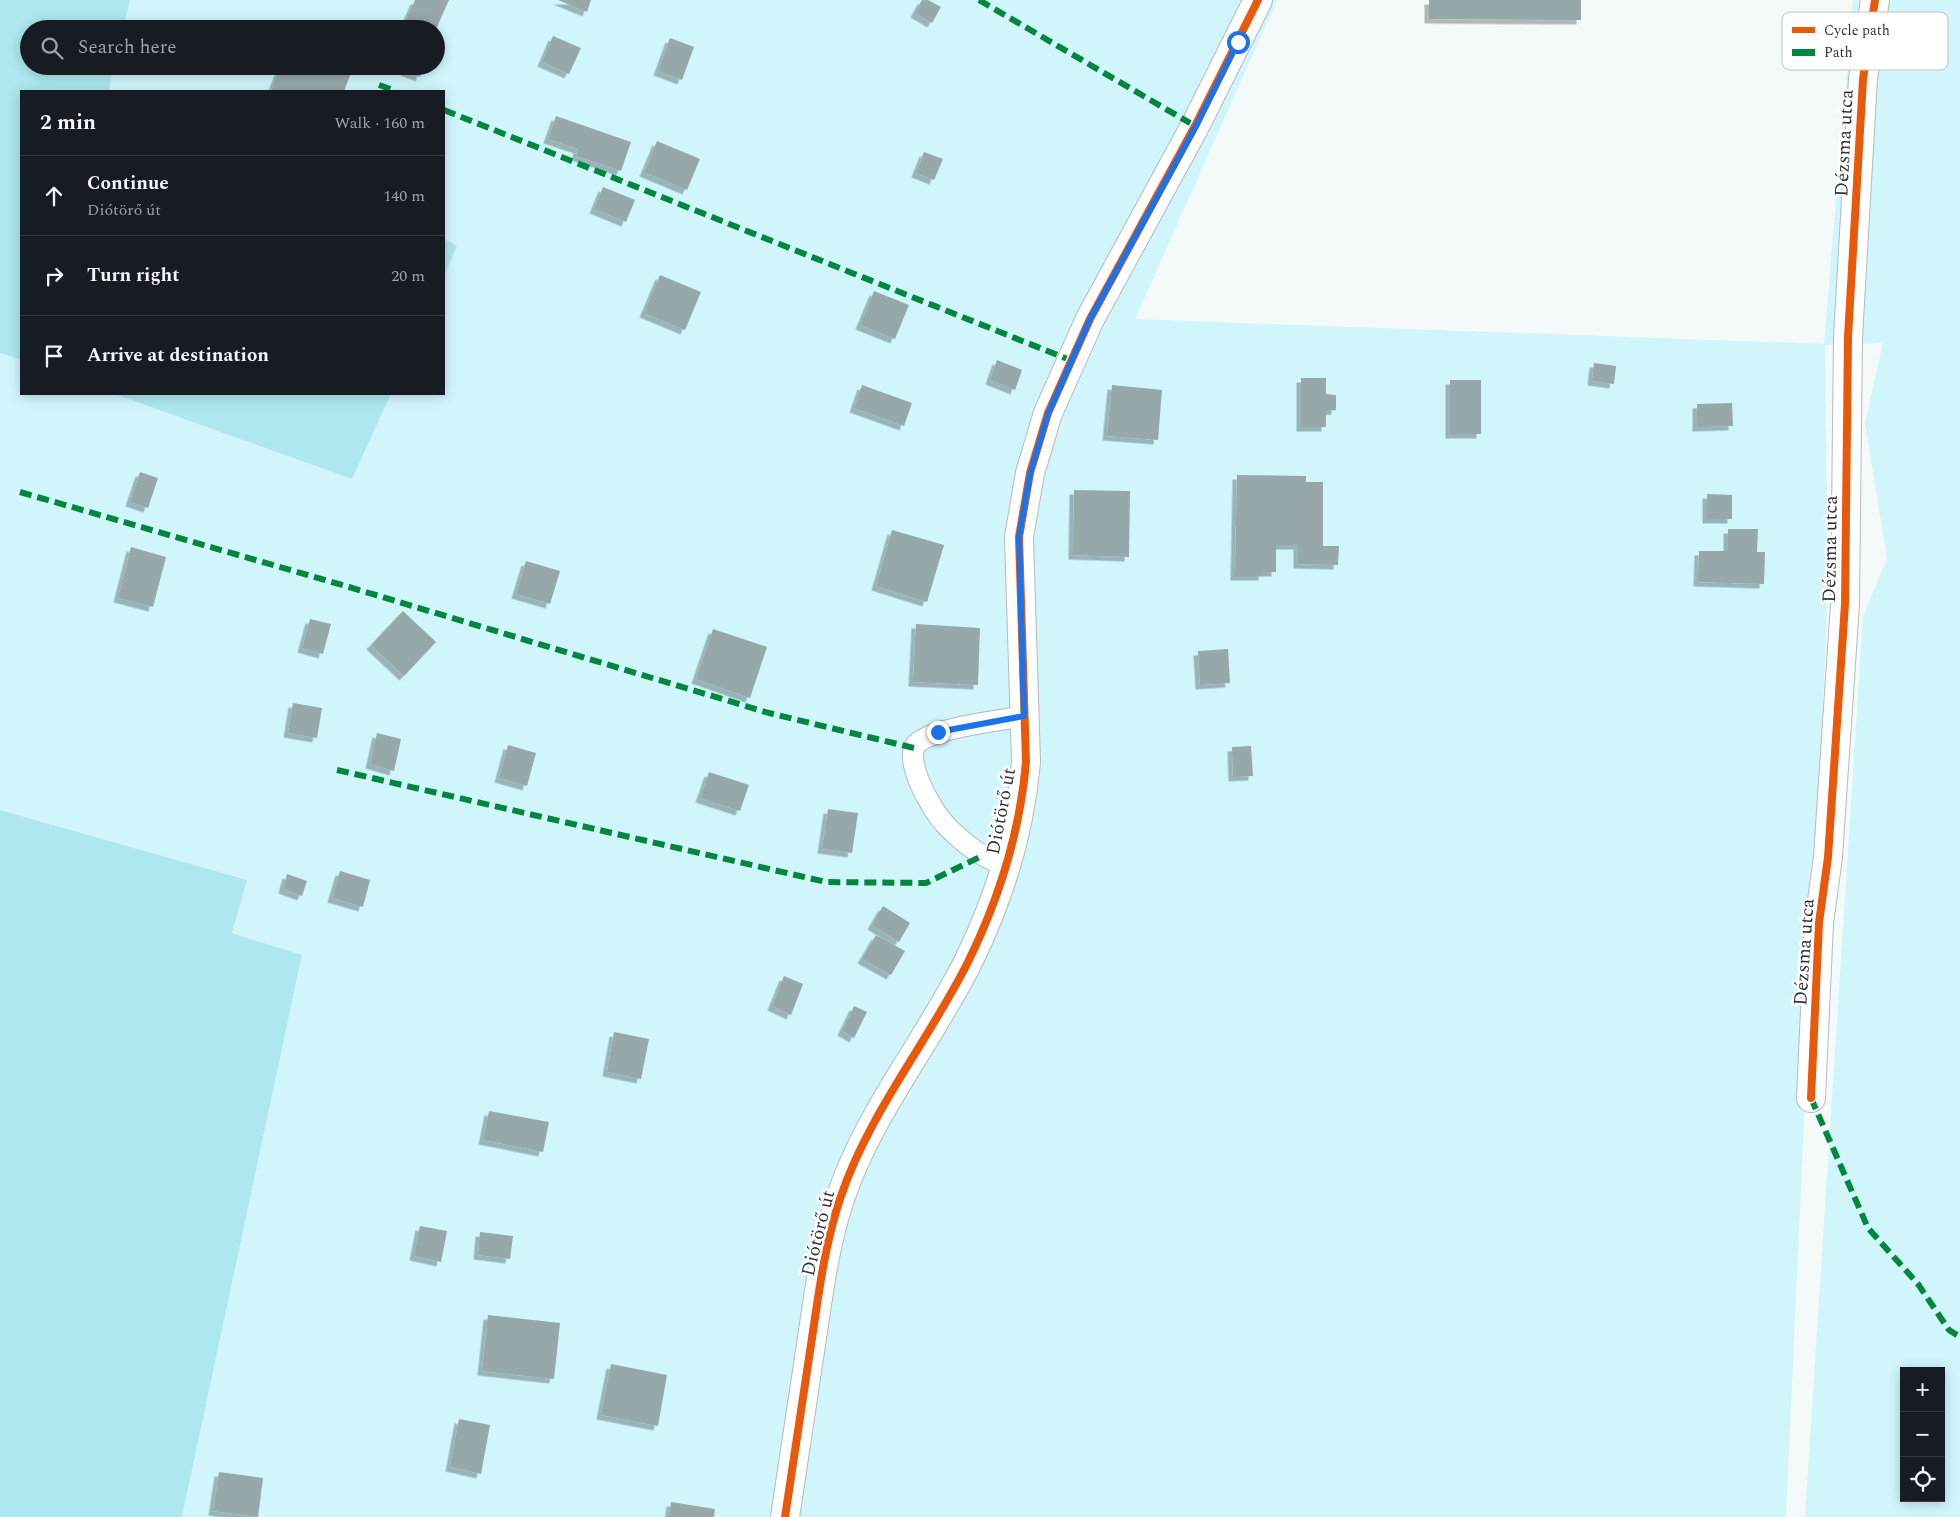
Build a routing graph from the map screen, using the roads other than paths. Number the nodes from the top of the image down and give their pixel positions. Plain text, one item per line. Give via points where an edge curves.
1 (1258, 0) edge
2 (1864, 70) edge
3 (1024, 716) junction
4 (1006, 866) junction
5 (1811, 1098) dead end
6 (785, 1517) edge

1 - 3 street, Diótörő út via 1196,126 1090,319 1048,414 1030,474 1019,537
2 - 5 street, Dézsma utca via 1849,318 1845,604 1828,857 1819,923
3 - 4 street, Diótörő út via 1026,762 1023,799
3 - 4 lane via 938,732 918,741 914,748 913,764 923,792 942,822 982,856
4 - 6 street, Diótörő út via 968,963 862,1145 840,1200 823,1266

